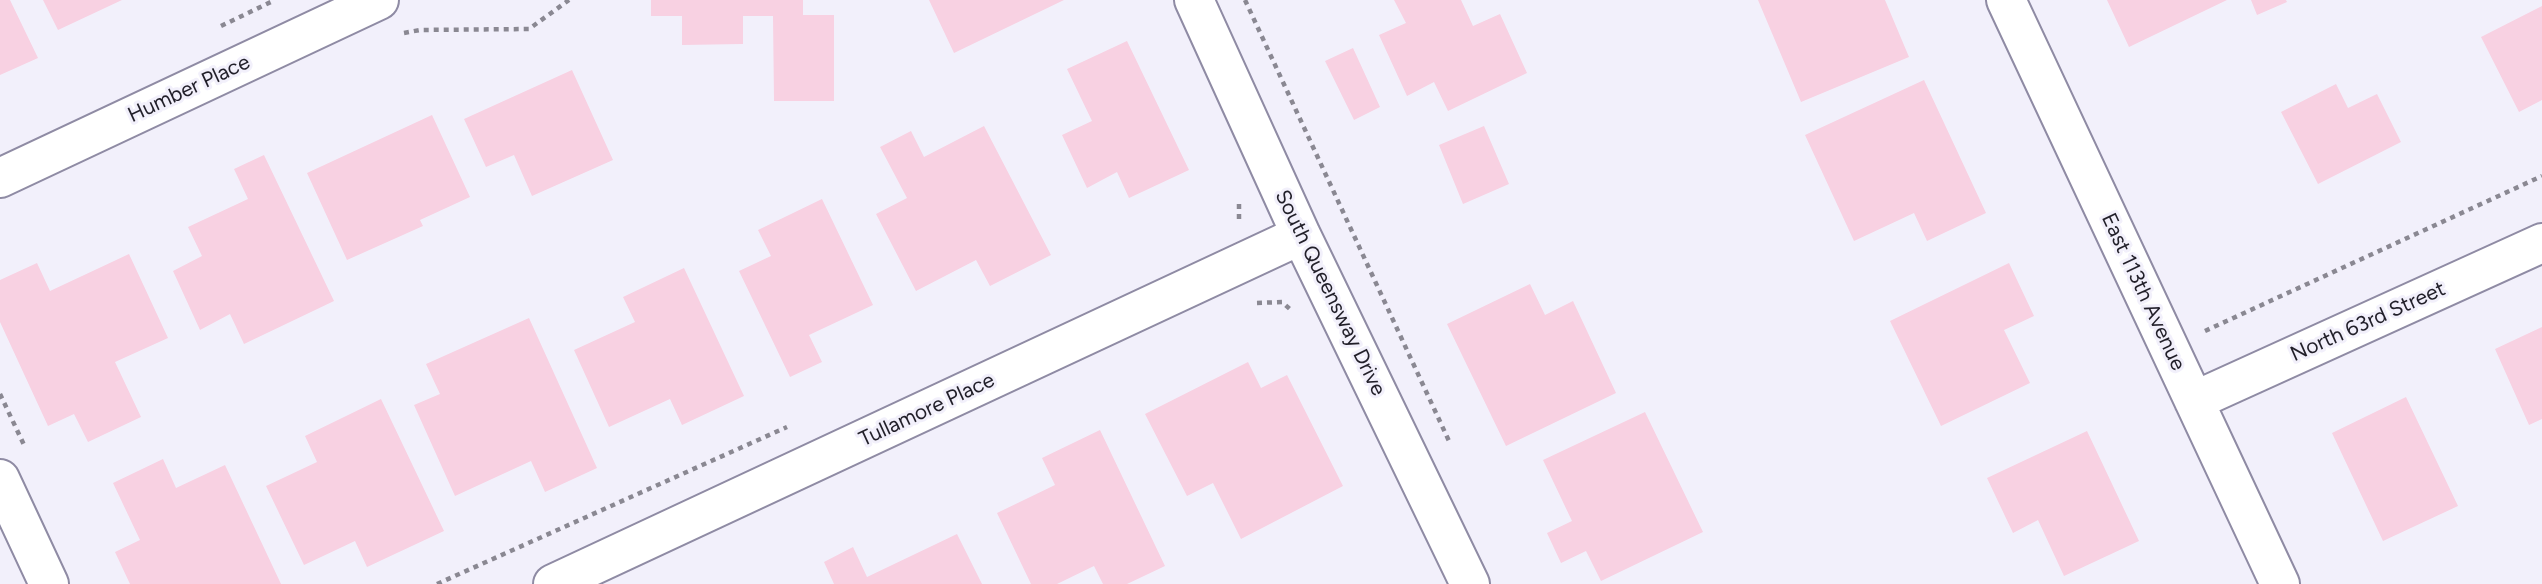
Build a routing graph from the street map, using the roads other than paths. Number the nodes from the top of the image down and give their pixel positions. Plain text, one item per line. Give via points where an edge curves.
1 (379, 0) edge
2 (1194, 0) edge
3 (2006, 0) edge
4 (0, 178) edge
5 (1301, 235) junction
6 (2542, 243) edge
7 (2194, 401) junction
8 (0, 479) edge
9 (49, 584) edge
10 (553, 584) edge
11 (1470, 584) edge
12 (2280, 584) edge

1 - 4 street, Humber Place
2 - 5 street, South Queensway Drive
3 - 7 street, East 113th Avenue
5 - 10 street, Tullamore Place
5 - 11 street, South Queensway Drive
6 - 7 street, North 63rd Street
7 - 12 street, East 113th Avenue
8 - 9 street

